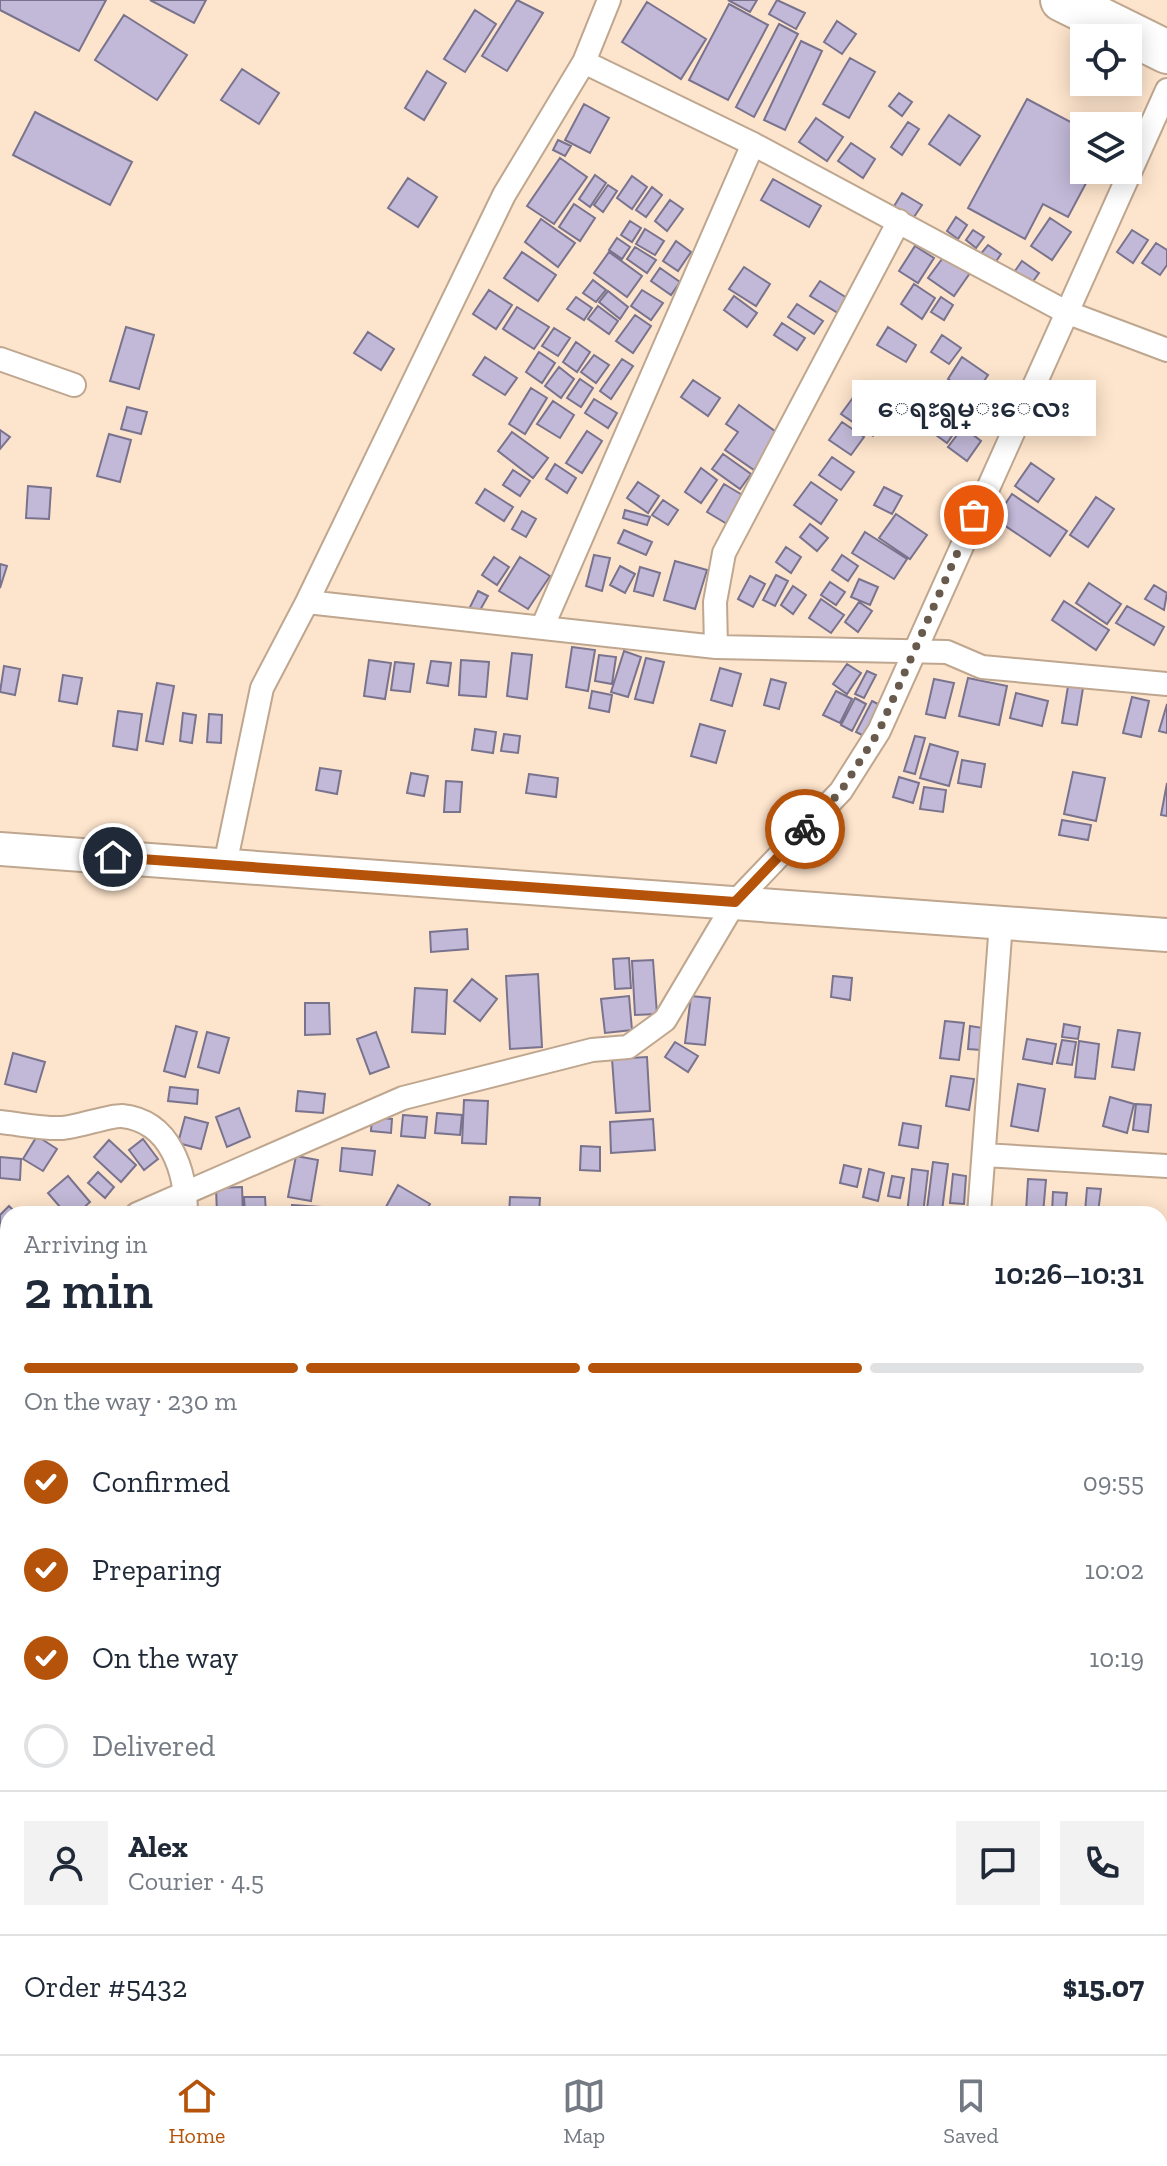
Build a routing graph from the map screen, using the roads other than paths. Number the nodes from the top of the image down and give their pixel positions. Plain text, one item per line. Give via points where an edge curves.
1 (609, 0) edge
2 (1062, 0) edge
3 (1167, 52) edge
4 (584, 62) junction
5 (1167, 90) edge
6 (753, 144) junction
7 (899, 221) junction
8 (1066, 312) junction
9 (1167, 350) edge
10 (0, 359) edge
11 (74, 385) dead end
12 (307, 602) junction
13 (542, 628) junction
14 (716, 647) junction
15 (912, 652) junction
16 (1167, 684) edge
17 (0, 849) edge
18 (225, 865) junction
19 (735, 902) junction
20 (1001, 923) junction
21 (1167, 935) edge
22 (0, 1122) edge
23 (984, 1155) junction
24 (1167, 1166) edge
25 (186, 1203) edge
26 (980, 1206) edge

1 - 4 street
2 - 3 highway
4 - 6 street
4 - 12 street via 504,195
5 - 8 street
6 - 7 street
6 - 13 street
7 - 8 street
7 - 14 street via 724,553 715,602
8 - 9 street
8 - 15 street
10 - 11 street
12 - 13 street
12 - 18 street via 262,688
13 - 14 street
14 - 15 street
15 - 16 street via 947,652 982,667 1045,676
15 - 19 street via 879,731 841,791
17 - 18 main road
18 - 19 main road
19 - 20 main road
19 - 25 street via 665,1020 628,1047 592,1050 403,1098
20 - 21 main road
20 - 23 street
22 - 25 street via 59,1128 121,1115 147,1125 165,1136 183,1174
23 - 24 street
23 - 26 street

